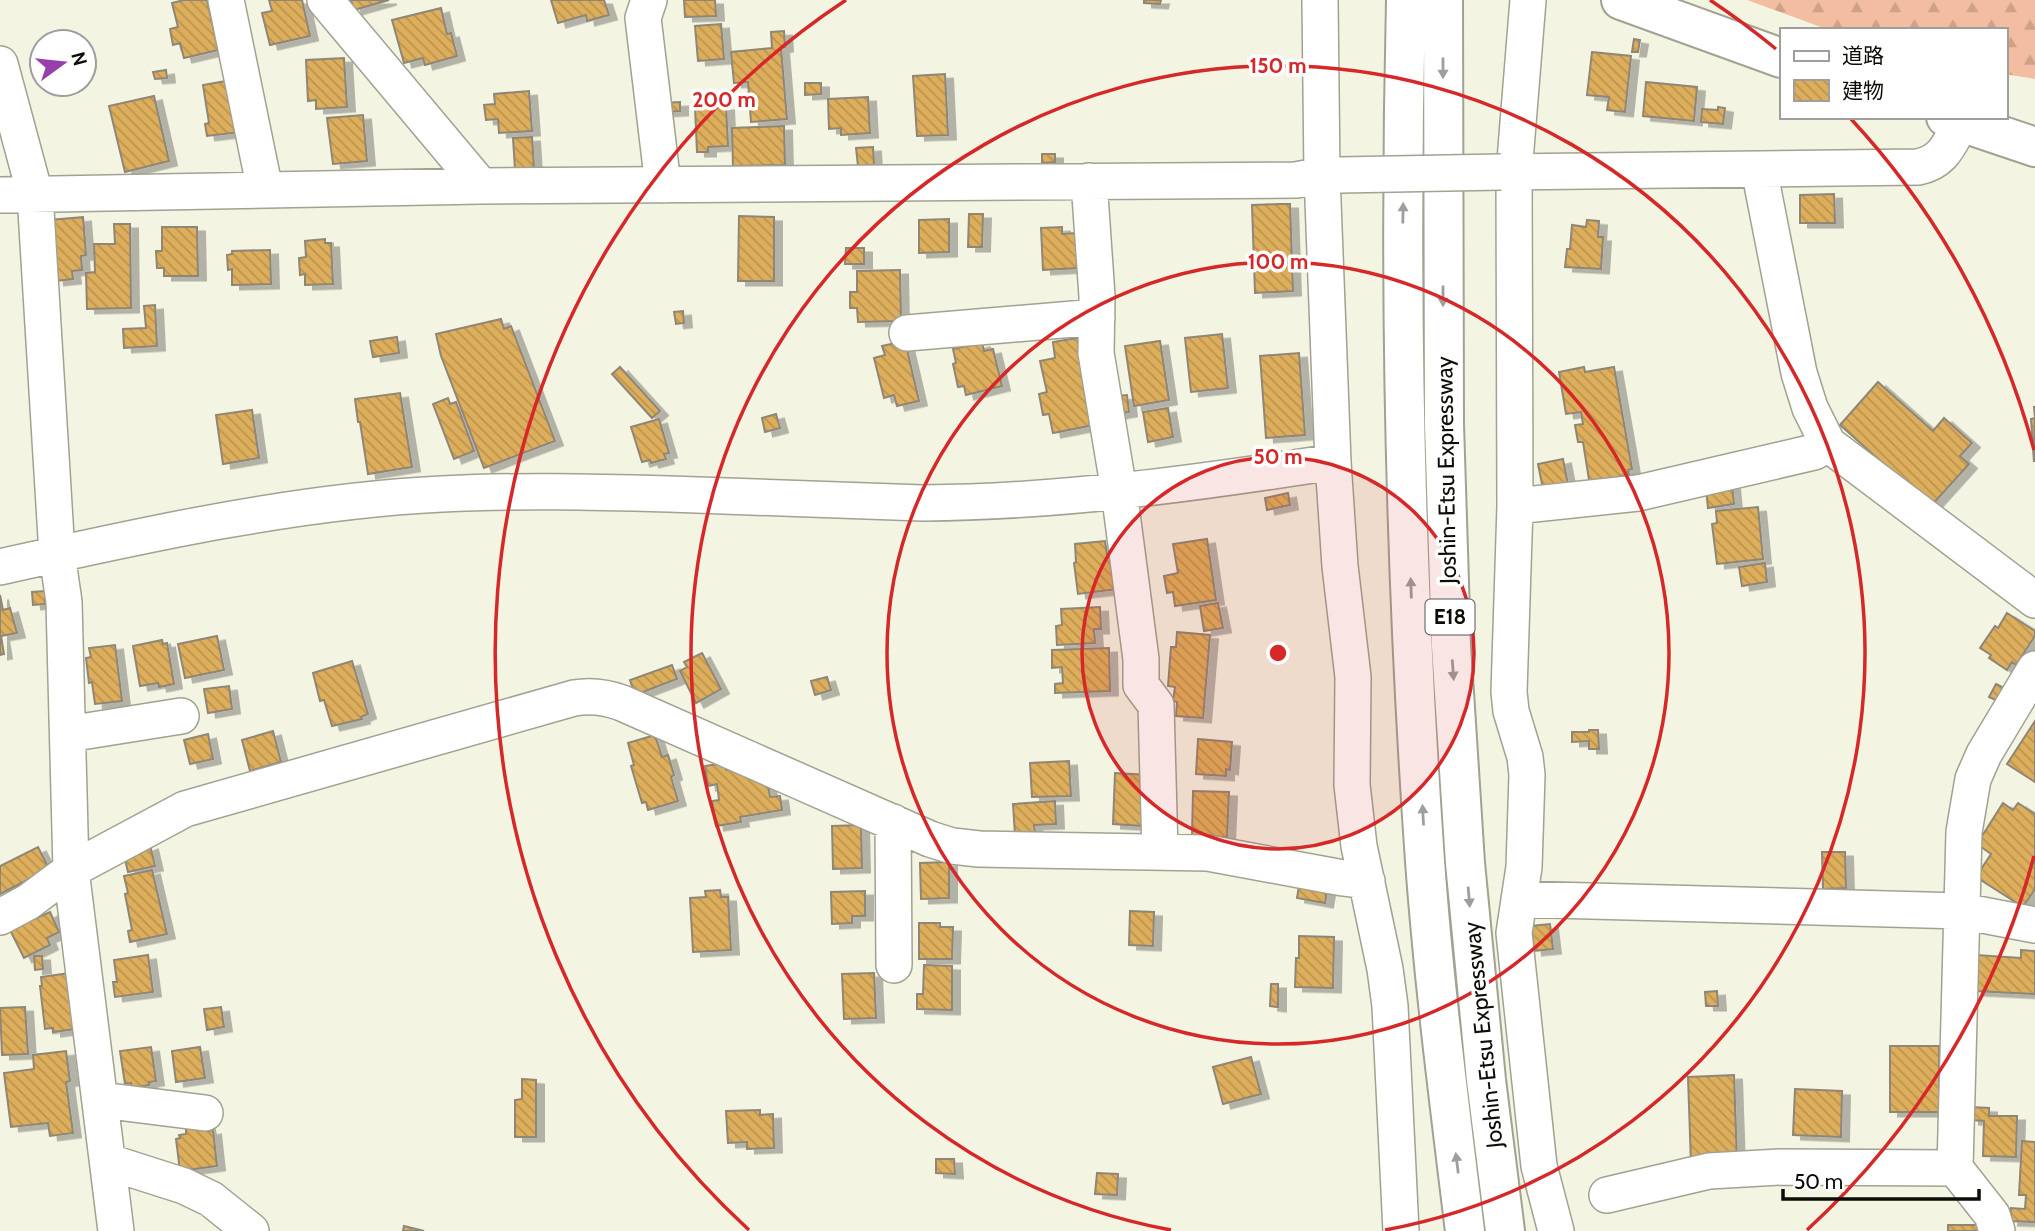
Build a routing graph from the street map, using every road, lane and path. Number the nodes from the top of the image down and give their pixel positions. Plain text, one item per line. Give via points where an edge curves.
1 (226, 0) edge
2 (325, 0) edge
3 (649, 0) edge
4 (1320, 0) edge
5 (1406, 0) edge
6 (1443, 0) edge
7 (1528, 0) edge
8 (1621, 0) edge
9 (1780, 58) edge
10 (0, 64) edge
11 (1954, 120) edge
12 (2035, 147) edge
13 (1759, 169) junction
14 (1508, 172) junction
15 (1331, 175) junction
16 (1089, 181) junction
17 (663, 185) junction
18 (481, 186) junction
19 (265, 190) junction
20 (35, 194) junction
21 (0, 195) edge
22 (1097, 317) junction
23 (907, 332) dead end
24 (1828, 444) junction
25 (1333, 462) junction
26 (1119, 491) junction
27 (1515, 506) junction
28 (57, 554) junction
29 (0, 567) edge
30 (2035, 600) edge
31 (2035, 670) edge
32 (181, 716) dead end
33 (68, 734) junction
34 (893, 822) junction
35 (1160, 852) junction
36 (72, 870) junction
37 (1367, 881) junction
38 (1519, 899) junction
39 (1962, 911) junction
40 (0, 917) edge
41 (2035, 925) edge
42 (894, 965) dead end
43 (101, 1100) junction
44 (205, 1114) dead end
45 (109, 1162) junction
46 (1955, 1168) junction
47 (1607, 1195) dead end
48 (116, 1231) edge
49 (251, 1231) edge
50 (1401, 1231) edge
51 (1465, 1231) edge
52 (1505, 1231) edge
53 (1556, 1231) edge
54 (1997, 1231) edge

1 - 19 street
2 - 18 street
3 - 17 street via 643,18
4 - 15 street
51 -> 5 main road, Joshin-Etsu Expressway / E18 via 1426,863 1413,646 1404,427
6 -> 52 main road, Joshin-Etsu Expressway / E18 via 1444,424 1451,646 1467,877
7 - 14 street
8 - 9 main road
10 - 20 street
11 - 12 main road
11 - 13 street via 1942,156 1929,164
13 - 14 street
13 - 24 street via 1799,373
14 - 15 street, bridge
14 - 27 street
15 - 16 street via 1296,180
15 - 25 street
16 - 17 street
16 - 22 street
17 - 18 street
18 - 19 street
19 - 20 street
20 - 21 street
20 - 28 street
22 - 23 street
22 - 26 street via 1096,353
24 - 27 street via 1814,452 1637,493
24 - 30 street
25 - 26 street
25 - 37 street via 1353,677 1353,804
26 - 28 street via 976,503 553,491 440,494 255,516
26 - 35 street via 1141,685 1156,705
27 - 38 street via 1509,692 1527,775
28 - 29 street
28 - 33 street via 64,602
31 - 39 street via 1973,779 1964,832
32 - 33 street
33 - 36 street
34 - 35 street via 952,846
34 - 36 street via 622,703 585,696 205,802
34 - 42 street
35 - 37 street via 1208,853
36 - 40 street
36 - 43 street
37 - 50 street via 1390,1006
38 - 39 street
38 - 53 street via 1514,933 1539,1166
39 - 41 street
39 - 46 street
43 - 44 street
43 - 45 street
45 - 48 street
45 - 49 street via 211,1199
46 - 47 street via 1709,1171
46 - 54 street via 1992,1215

